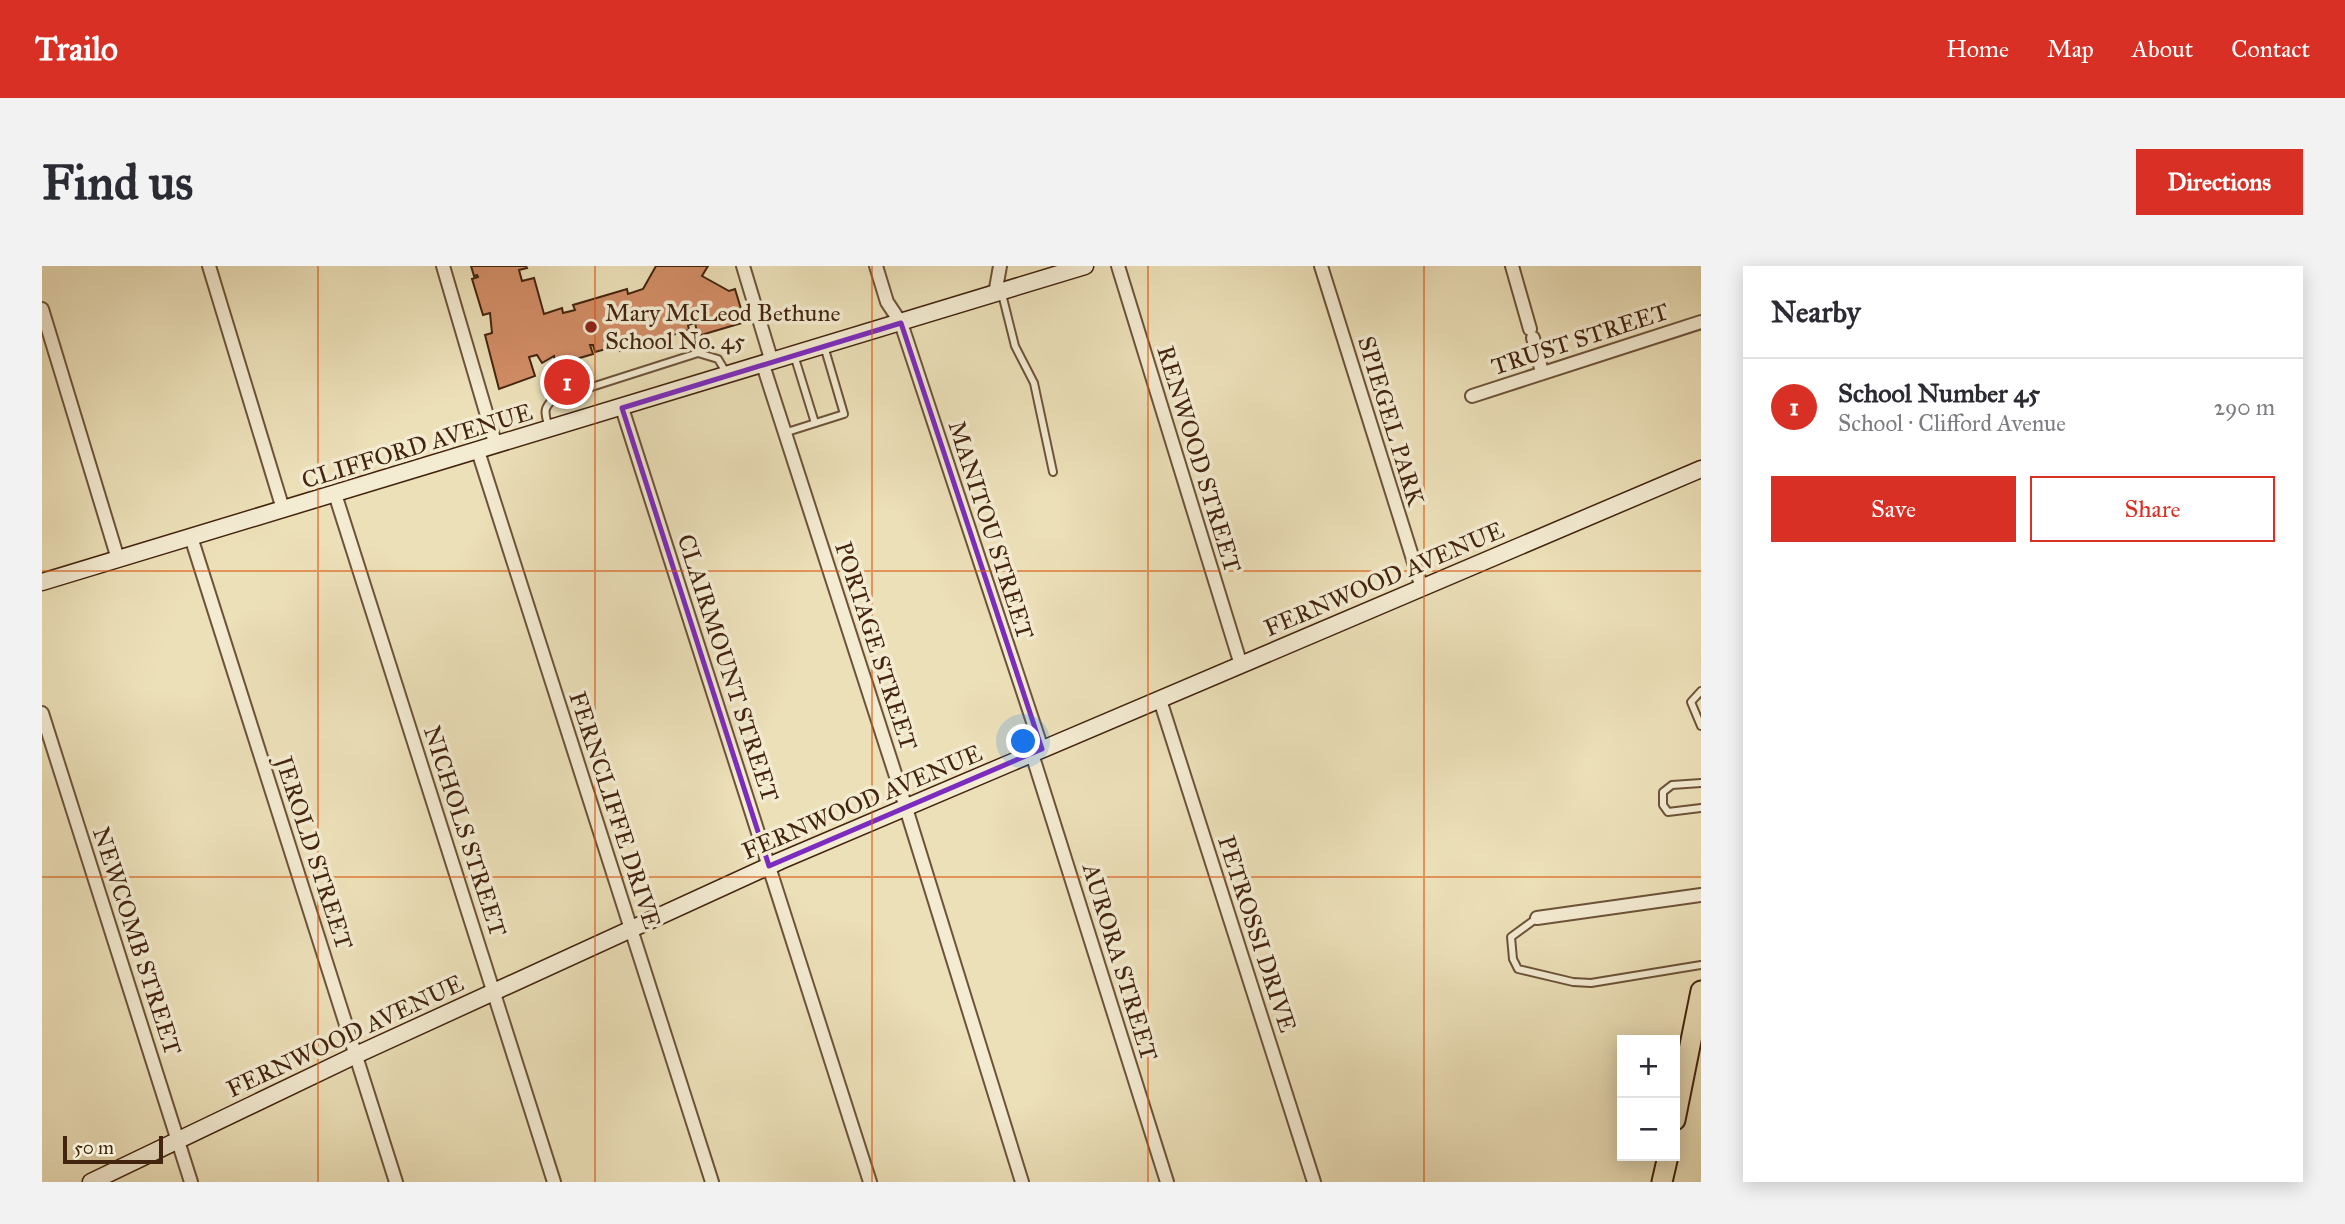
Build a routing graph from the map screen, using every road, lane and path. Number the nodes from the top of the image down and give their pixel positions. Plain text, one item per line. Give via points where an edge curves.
1 (209, 266) edge
2 (443, 266) edge
3 (743, 266) edge
4 (876, 266) edge
5 (1000, 266) edge
6 (1085, 266) edge
7 (1118, 266) edge
8 (1321, 266) edge
9 (1512, 266) edge
10 (998, 293) junction
11 (42, 309) edge
12 (1701, 322) edge
13 (901, 323) junction
14 (824, 346) junction
15 (794, 355) junction
16 (767, 363) junction
17 (1542, 372) junction
18 (728, 375) junction
19 (1472, 396) dead end
20 (622, 408) junction
21 (815, 423) junction
22 (549, 430) junction
23 (784, 433) junction
24 (496, 446) junction
25 (478, 451) junction
26 (1701, 469) edge
27 (1053, 472) dead end
28 (335, 494) junction
29 (283, 509) junction
30 (191, 537) junction
31 (118, 559) junction
32 (42, 583) edge
33 (1422, 588) junction
34 (1241, 665) junction
35 (1701, 691) edge
36 (1160, 699) junction
37 (42, 713) edge
38 (1701, 726) edge
39 (1037, 752) junction
40 (1701, 783) edge
41 (905, 808) junction
42 (1701, 808) edge
43 (769, 866) junction
44 (1701, 895) edge
45 (1537, 918) joint
46 (631, 930) junction
47 (1701, 965) edge
48 (1701, 991) edge
49 (494, 992) junction
50 (356, 1055) junction
51 (1694, 1057) edge
52 (1680, 1103) edge
53 (178, 1140) junction
54 (1667, 1161) edge
55 (91, 1182) edge
56 (191, 1182) edge
57 (396, 1182) edge
58 (554, 1182) edge
59 (712, 1182) edge
60 (870, 1182) edge
61 (1022, 1182) edge
62 (1167, 1182) edge
63 (1314, 1182) edge
64 (1662, 1182) edge

1 - 29 street
2 - 24 street
3 - 16 street, PORTAGE STREET
4 - 13 street, MANITOU STREET via 887,302
5 - 10 street
6 - 10 street, CLIFFORD AVENUE
7 - 34 street, RENWOOD STREET
8 - 33 street, SPIEGEL PARK
9 - 17 street
10 - 13 street, CLIFFORD AVENUE
10 - 27 lane via 1015,346 1034,383
11 - 31 street
12 - 17 street, TRUST STREET
13 - 14 street, CLIFFORD AVENUE
13 - 39 street, MANITOU STREET
14 - 15 street, CLIFFORD AVENUE
14 - 21 lane via 844,414
15 - 16 street, CLIFFORD AVENUE
15 - 21 lane
16 - 18 street, CLIFFORD AVENUE
16 - 23 street, PORTAGE STREET
17 - 19 street, TRUST STREET
18 - 20 street, CLIFFORD AVENUE
18 - 22 lane via 718,359 698,353 554,399 544,412
20 - 22 street, CLIFFORD AVENUE
20 - 43 street, CLAIRMOUNT STREET
21 - 23 lane
22 - 24 street, CLIFFORD AVENUE
23 - 41 street, PORTAGE STREET
24 - 25 street, CLIFFORD AVENUE
25 - 28 street, CLIFFORD AVENUE
25 - 46 street, FERNCLIFFE DRIVE
26 - 33 street, FERNWOOD AVENUE
28 - 29 street, CLIFFORD AVENUE
28 - 49 street, NICHOLS STREET
29 - 30 street, CLIFFORD AVENUE
30 - 31 street, CLIFFORD AVENUE
30 - 50 street, JEROLD STREET
31 - 32 street, CLIFFORD AVENUE
33 - 34 street, FERNWOOD AVENUE
34 - 36 street, FERNWOOD AVENUE
35 - 38 lane via 1691,702
36 - 39 street, FERNWOOD AVENUE
36 - 63 street, PETROSSI DRIVE
37 - 53 street, NEWCOMB STREET
39 - 41 street, FERNWOOD AVENUE
39 - 62 street, AURORA STREET
40 - 42 lane via 1672,785 1663,792 1668,812
41 - 43 street, FERNWOOD AVENUE
41 - 61 street, PORTAGE STREET
43 - 46 street, FERNWOOD AVENUE
43 - 60 street, CLAIRMOUNT STREET
44 - 45 street
45 - 47 lane via 1510,937 1518,969 1591,983
46 - 49 street, FERNWOOD AVENUE
46 - 59 street, FERNCLIFFE DRIVE
48 - 51 main road
49 - 50 street, FERNWOOD AVENUE
49 - 58 street, NICHOLS STREET
50 - 53 street, FERNWOOD AVENUE
50 - 57 street, JEROLD STREET
51 - 52 main road
53 - 55 street, FERNWOOD AVENUE
53 - 56 street, NEWCOMB STREET
54 - 64 main road

